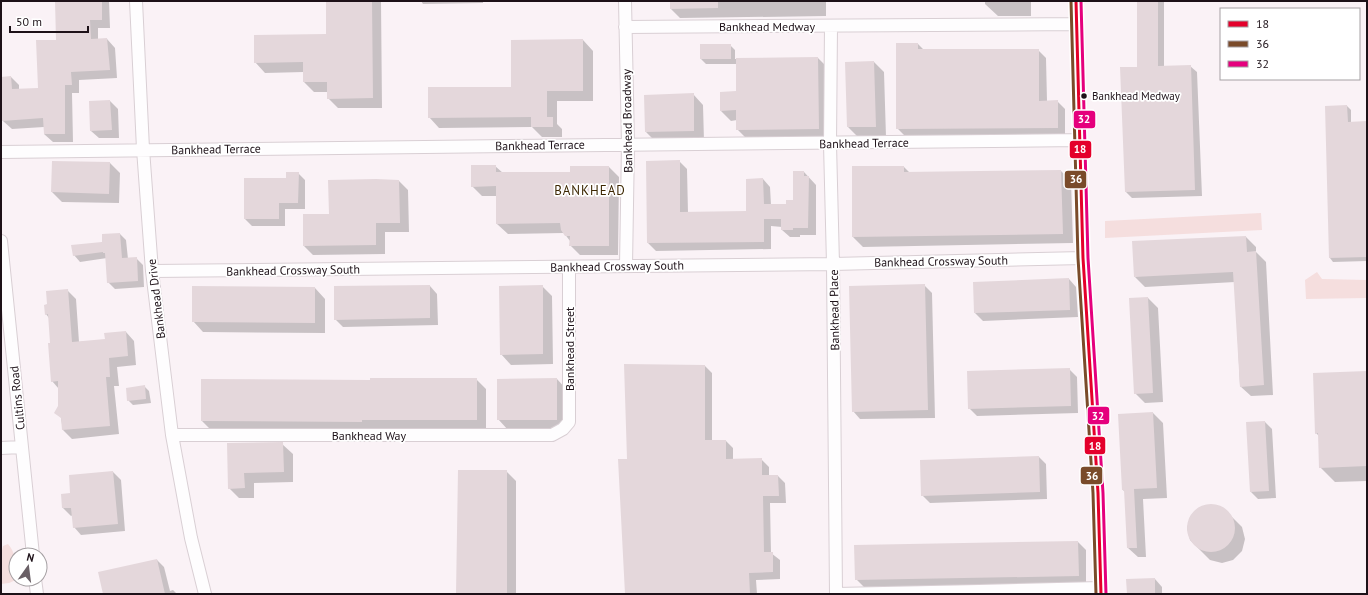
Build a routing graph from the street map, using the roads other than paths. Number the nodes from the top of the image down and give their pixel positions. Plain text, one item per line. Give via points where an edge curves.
1 (136, 1) edge
2 (624, 1) edge
3 (1076, 1) edge
4 (1076, 24) junction
5 (831, 26) junction
6 (625, 28) junction
7 (1079, 140) junction
8 (628, 144) junction
9 (830, 144) junction
10 (143, 149) junction
11 (1, 152) edge
12 (1, 241) edge
13 (1082, 258) junction
14 (833, 264) junction
15 (626, 266) junction
16 (569, 267) junction
17 (152, 271) junction
18 (563, 429) joint
19 (172, 435) junction
20 (22, 447) junction
21 (1, 448) edge
22 (32, 547) edge
23 (1100, 591) edge
24 (205, 594) edge
25 (836, 594) edge

1 - 10 street, Bankhead Drive
2 - 6 street, Bankhead Broadway
3 - 4 street
4 - 5 street, Bankhead Medway
4 - 7 street
5 - 6 street, Bankhead Medway
5 - 9 street, Bankhead Place
6 - 8 street, Bankhead Broadway
7 - 9 street, Bankhead Terrace
7 - 13 street
8 - 9 street, Bankhead Terrace
8 - 10 street, Bankhead Terrace
8 - 15 street, Bankhead Broadway
9 - 14 street, Bankhead Place
10 - 11 street, Bankhead Terrace
10 - 17 street, Bankhead Drive
12 - 20 street, Cultins Road
13 - 14 street, Bankhead Crossway South
13 - 23 street via 1098,493
14 - 15 street, Bankhead Crossway South
14 - 25 street, Bankhead Place
15 - 16 street, Bankhead Crossway South
16 - 17 street, Bankhead Crossway South
16 - 18 street, Bankhead Street via 570,413 569,422
17 - 19 street, Bankhead Drive
18 - 19 street, Bankhead Way via 552,435
19 - 24 street, Bankhead Drive via 191,538
20 - 21 street
20 - 22 street, Cultins Road
23 - 25 street

